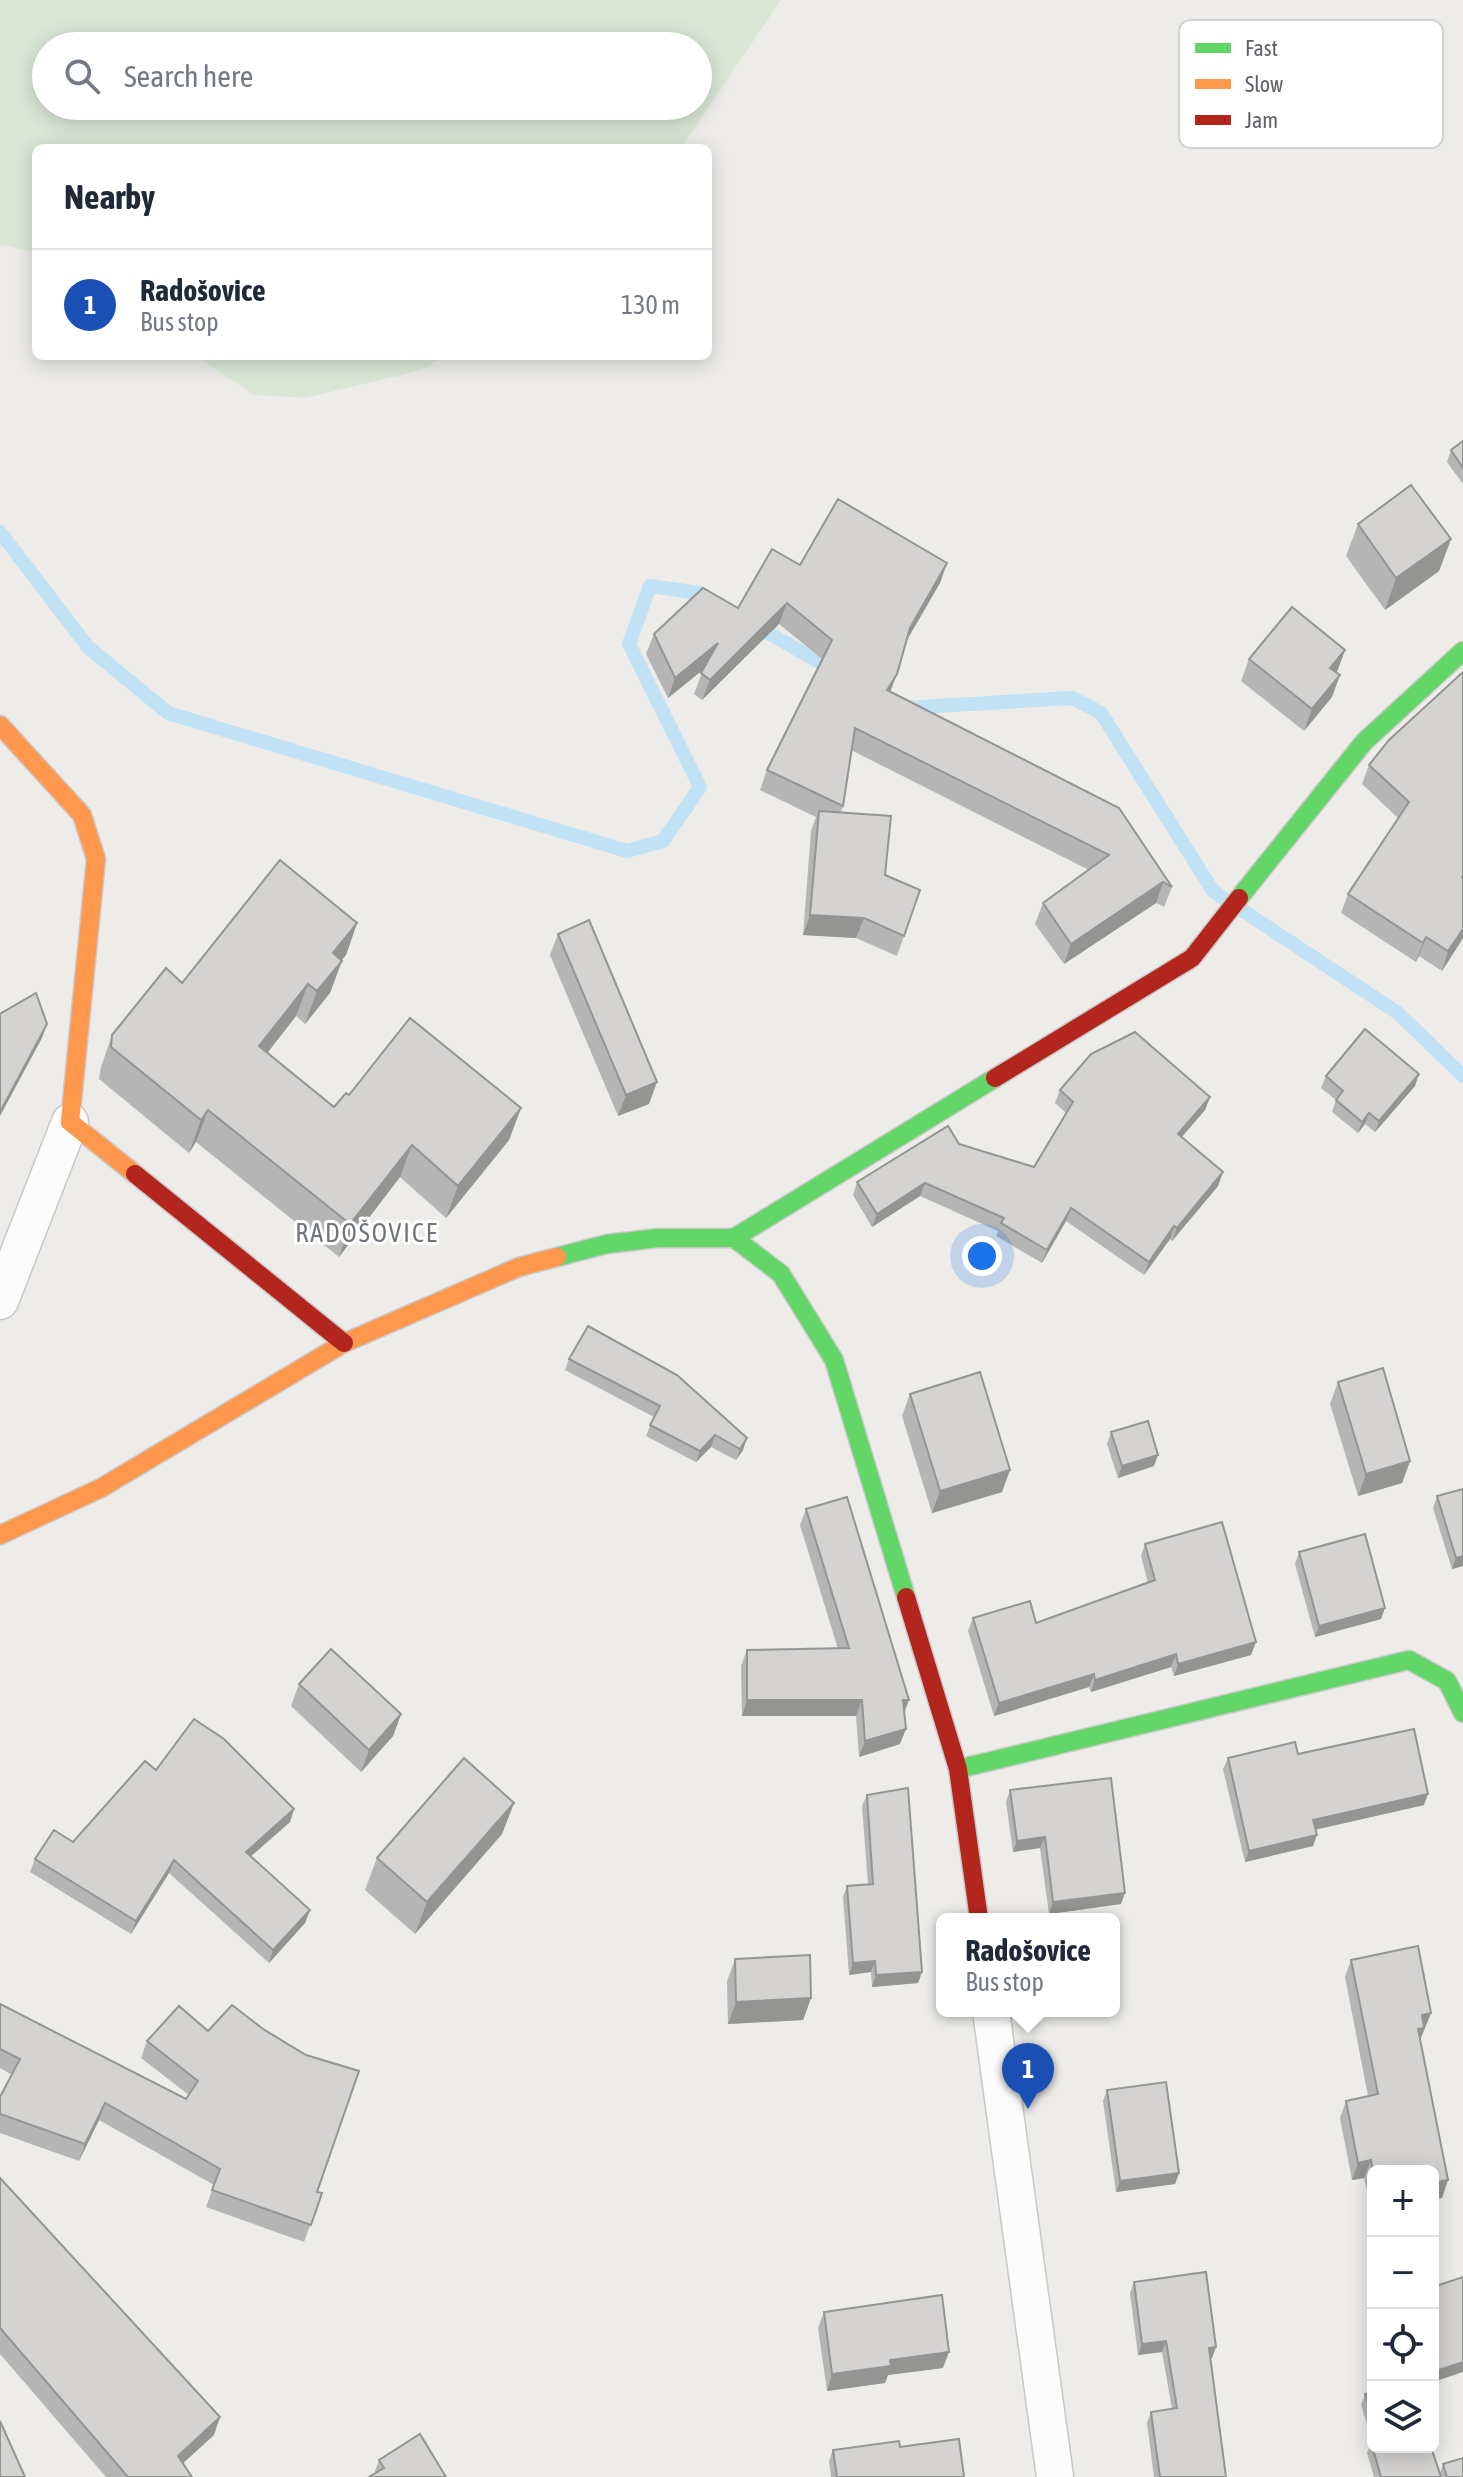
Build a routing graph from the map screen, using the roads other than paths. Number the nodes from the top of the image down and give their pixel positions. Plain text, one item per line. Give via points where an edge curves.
1 (1463, 651) edge
2 (0, 725) edge
3 (70, 1122) junction
4 (734, 1238) junction
5 (0, 1301) edge
6 (344, 1343) junction
7 (0, 1535) edge
8 (1463, 1713) edge
9 (958, 1769) junction
10 (978, 1913) edge
11 (992, 2017) edge
12 (1055, 2477) edge

1 - 4 street via 1364,742 1192,958
2 - 3 street via 82,815 96,859
3 - 5 street
3 - 6 street
4 - 6 street via 607,1244 519,1267
4 - 9 street via 781,1274 834,1360
6 - 7 street via 101,1488
8 - 9 street via 1447,1681 1409,1660
9 - 10 street
11 - 12 street

